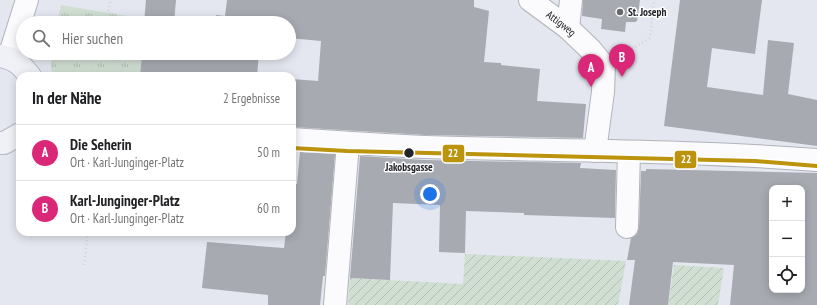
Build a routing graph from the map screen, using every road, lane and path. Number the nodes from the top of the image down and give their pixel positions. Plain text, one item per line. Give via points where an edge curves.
1 (27, 0) edge
2 (110, 0) edge
3 (530, 0) edge
4 (571, 0) edge
5 (654, 0) edge
6 (21, 16) edge
7 (108, 16) edge
8 (16, 27) edge
9 (568, 28) junction
10 (4, 57) edge
11 (597, 58) junction
12 (89, 60) edge
13 (117, 60) edge
14 (27, 72) edge
15 (93, 72) edge
16 (117, 72) edge
17 (16, 136) edge
18 (296, 139) edge
19 (0, 143) edge
20 (348, 143) junction
21 (595, 151) junction
22 (629, 152) junction
23 (817, 160) edge
24 (627, 226) dead end
25 (88, 236) edge
26 (84, 265) dead end
27 (335, 305) edge

1 - 6 street
2 - 7 path
3 - 9 street, Attigweg
4 - 9 street
5 - 11 path via 650,38
8 - 10 street
9 - 11 street, Attigweg
10 - 14 main road via 21,65
11 - 21 street via 603,92
12 - 15 path
13 - 16 path
17 - 19 main road
18 - 20 street
20 - 21 street
20 - 27 street
21 - 22 street
22 - 23 street
22 - 24 street
25 - 26 path

